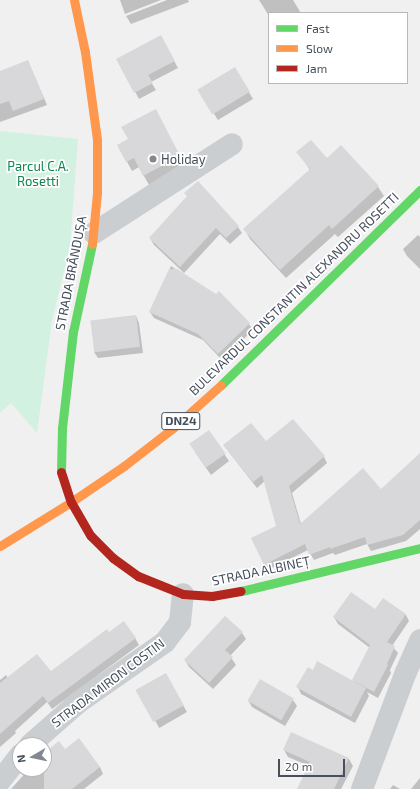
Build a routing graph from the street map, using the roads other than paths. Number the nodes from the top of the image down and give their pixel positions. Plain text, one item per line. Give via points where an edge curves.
1 (74, 0) edge
2 (232, 144) dead end
3 (420, 190) edge
4 (94, 233) junction
5 (71, 502) junction
6 (0, 546) edge
7 (420, 548) edge
8 (183, 594) junction
9 (420, 640) edge
10 (413, 677) edge
11 (39, 737) edge
12 (12, 765) edge
13 (0, 781) edge
14 (362, 789) edge

1 - 4 street, STRADA BRÂNDUȘA via 85,52 98,140 98,193
2 - 4 street
3 - 5 street, BULEVARDUL CONSTANTIN ALEXANDRU ROSETTI / DN24 via 231,376 173,428
4 - 5 street, STRADA BRÂNDUȘA via 73,332 62,428 60,463 62,479
5 - 6 street, DN24
5 - 8 street, STRADA ALBINEȚ via 91,536 113,558 138,576
7 - 8 street, STRADA ALBINEȚ via 241,591 212,596
8 - 11 street, STRADA MIRON COSTIN via 180,622 165,642 79,702
9 - 10 street
10 - 14 street
12 - 13 street

